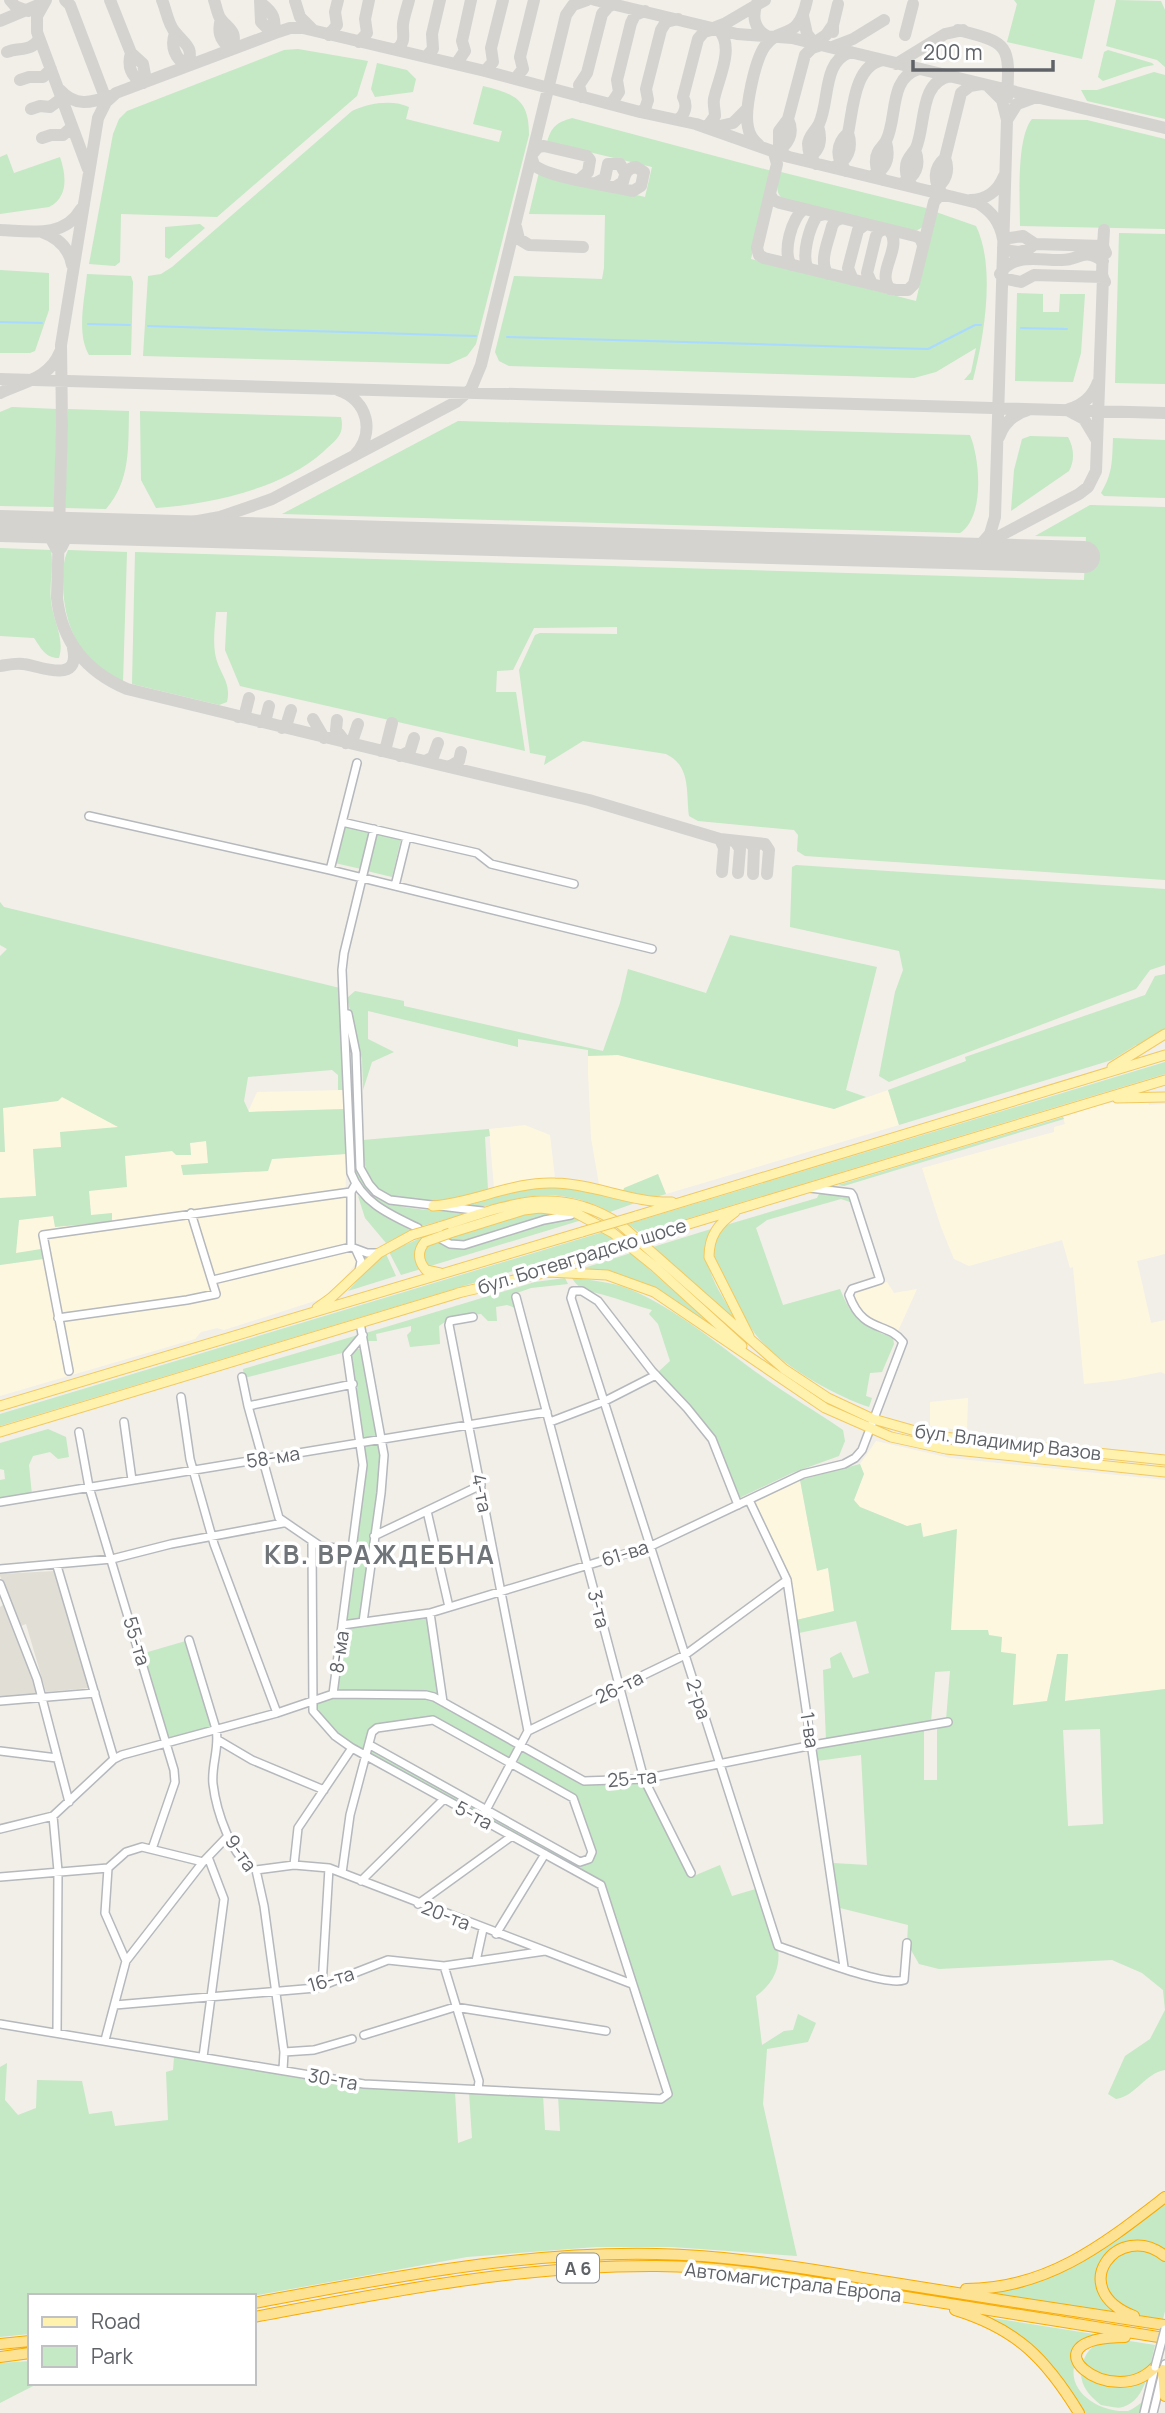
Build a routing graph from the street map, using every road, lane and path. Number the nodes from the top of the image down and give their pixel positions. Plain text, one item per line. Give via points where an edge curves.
1 (357, 763) dead end
2 (89, 816) dead end
3 (342, 822) junction
4 (374, 830) junction
5 (407, 837) junction
6 (330, 870) junction
7 (362, 878) junction
8 (574, 884) dead end
9 (395, 886) junction
10 (652, 949) dead end
11 (343, 989) junction
12 (1165, 1034) edge
13 (1165, 1055) edge
14 (1092, 1078) junction
15 (1165, 1080) edge
16 (1165, 1097) edge
17 (1084, 1104) junction
18 (358, 1134) junction
19 (349, 1135) junction
20 (806, 1187) junction
21 (353, 1188) junction
22 (688, 1201) junction
23 (433, 1206) junction
24 (742, 1206) junction
25 (486, 1212) junction
26 (191, 1213) junction
27 (597, 1222) junction
28 (415, 1231) junction
29 (441, 1240) dead end
30 (354, 1249) junction
31 (379, 1252) junction
32 (359, 1272) junction
33 (449, 1273) junction
34 (213, 1280) junction
35 (458, 1293) junction
36 (516, 1297) dead end
37 (310, 1313) junction
38 (473, 1317) dead end
39 (58, 1318) junction
40 (360, 1323) junction
41 (363, 1335) junction
42 (751, 1341) junction
43 (766, 1369) junction
44 (69, 1371) dead end
45 (656, 1375) junction
46 (242, 1377) dead end
47 (353, 1384) junction
48 (181, 1397) dead end
49 (606, 1401) junction
50 (0, 1406) edge
51 (248, 1406) junction
52 (547, 1412) junction
53 (124, 1422) dead end
54 (550, 1422) junction
55 (871, 1424) junction
56 (469, 1426) junction
57 (0, 1432) edge
58 (79, 1432) dead end
59 (382, 1441) junction
60 (362, 1444) junction
61 (262, 1459) junction
62 (1165, 1460) edge
63 (194, 1470) junction
64 (1165, 1472) edge
65 (132, 1480) junction
66 (481, 1485) junction
67 (89, 1487) junction
68 (749, 1500) junction
69 (0, 1502) edge
70 (738, 1505) junction
71 (427, 1511) junction
72 (284, 1523) junction
73 (213, 1536) junction
74 (374, 1536) junction
75 (312, 1542) junction
76 (651, 1546) junction
77 (352, 1550) junction
78 (112, 1559) junction
79 (587, 1564) junction
80 (57, 1566) junction
81 (0, 1569) edge
82 (787, 1580) junction
83 (0, 1584) edge
84 (501, 1591) junction
85 (449, 1607) junction
86 (430, 1613) junction
87 (363, 1622) junction
88 (342, 1625) junction
89 (189, 1640) dead end
90 (685, 1655) junction
91 (618, 1687) junction
92 (94, 1693) junction
93 (333, 1694) junction
94 (43, 1697) junction
95 (0, 1701) edge
96 (311, 1701) junction
97 (443, 1702) junction
98 (277, 1713) junction
99 (948, 1722) dead end
100 (216, 1729) junction
101 (528, 1731) junction
102 (218, 1740) junction
103 (167, 1743) junction
104 (370, 1745) junction
105 (520, 1745) junction
106 (813, 1745) junction
107 (352, 1748) junction
108 (0, 1751) edge
109 (367, 1756) junction
110 (57, 1758) junction
111 (114, 1759) junction
112 (511, 1763) junction
113 (720, 1764) junction
114 (644, 1779) junction
115 (324, 1790) junction
116 (444, 1799) junction
117 (69, 1802) junction
118 (486, 1809) junction
119 (53, 1816) junction
120 (481, 1819) junction
121 (0, 1829) edge
122 (512, 1836) junction
123 (227, 1837) junction
124 (153, 1846) junction
125 (545, 1854) junction
126 (205, 1859) junction
127 (294, 1865) junction
128 (108, 1868) junction
129 (329, 1868) junction
130 (256, 1870) junction
131 (58, 1871) junction
132 (342, 1873) junction
133 (691, 1873) dead end
134 (0, 1877) edge
135 (361, 1881) junction
136 (418, 1904) junction
137 (483, 1929) junction
138 (496, 1934) junction
139 (906, 1943) dead end
140 (545, 1951) junction
141 (126, 1961) junction
142 (476, 1961) junction
143 (444, 1966) junction
144 (844, 1968) junction
145 (632, 1984) junction
146 (322, 1986) junction
147 (276, 1990) junction
148 (211, 1996) junction
149 (115, 2005) junction
150 (455, 2007) junction
151 (0, 2024) edge
152 (606, 2031) dead end
153 (57, 2032) junction
154 (365, 2035) dead end
155 (352, 2039) dead end
156 (106, 2040) junction
157 (284, 2052) junction
158 (203, 2057) junction
159 (282, 2070) junction
160 (478, 2089) junction
161 (668, 2094) joint
162 (1165, 2197) edge
163 (1165, 2256) edge
164 (903, 2284) junction
165 (904, 2296) junction
166 (256, 2304) edge
167 (256, 2317) edge
168 (1161, 2326) edge
169 (1151, 2335) junction
170 (1165, 2337) edge
171 (28, 2340) edge
172 (0, 2344) edge
173 (28, 2353) edge
174 (0, 2357) edge
175 (1161, 2367) edge
176 (1077, 2379) dead end
177 (1165, 2396) edge
178 (1136, 2400) dead end
179 (1079, 2413) edge
180 (1144, 2413) edge
181 (1153, 2413) edge

1 - 3 street
2 - 6 street
3 - 4 street
3 - 6 street
4 - 5 street
4 - 7 street
5 - 8 street via 477,853 491,864
5 - 9 street
6 - 7 street
7 - 9 street
7 - 11 street via 344,953
9 - 10 street
11 - 18 street via 356,1053
11 - 19 street
12 - 14 main road
13 - 14 main road, бул. Ботевградско шосе
14 - 22 main road, бул. Ботевградско шосе
15 - 17 main road, бул. Ботевградско шосе
16 - 17 main road via 1120,1097
17 - 20 main road, бул. Ботевградско шосе
18 - 19 street
18 - 23 street via 360,1168 376,1192 390,1200
19 - 21 street
20 - 24 main road, бул. Ботевградско шосе
20 - 55 street, 61-ва via 851,1193 880,1277 852,1289 849,1295 859,1314 903,1342
21 - 26 street
21 - 28 street
21 - 30 street
22 - 23 main road via 650,1202 556,1182
22 - 33 main road, бул. Ботевградско шосе, bridge
23 - 25 street
24 - 35 main road, бул. Ботевградско шосе, bridge
24 - 42 main road via 719,1224 709,1257
25 - 28 main road, бул. Владимир Вазов, bridge
25 - 42 main road, бул. Владимир Вазов via 537,1200 577,1203 601,1212
26 - 34 street
26 - 39 street via 43,1235
27 - 29 street via 561,1215 464,1245
27 - 33 main road, bridge via 575,1212 540,1208 425,1242 419,1256 422,1266 429,1272
27 - 43 main road via 654,1266
28 - 31 main road, бул. Владимир Вазов
30 - 31 street
30 - 32 street via 361,1261
30 - 34 street
31 - 32 main road, бул. Владимир Вазов
32 - 37 main road, бул. Владимир Вазов
33 - 37 main road, бул. Ботевградско шосе
34 - 39 street via 216,1294
35 - 40 main road, бул. Ботевградско шосе
35 - 43 main road via 548,1272 607,1275 654,1292
36 - 52 street, 3-та
37 - 50 main road, бул. Ботевградско шосе
38 - 56 street, 4-та via 454,1319 449,1325
39 - 44 street
40 - 41 street, 8-ма
40 - 57 main road, бул. Ботевградско шосе
41 - 47 street, 8-ма via 347,1354
41 - 59 street, 8-ма
42 - 55 main road, бул. Владимир Вазов
43 - 55 main road, бул. Владимир Вазов via 825,1408
45 - 49 street
45 - 49 street, 2-ра via 598,1301 573,1291 571,1298
45 - 70 street via 712,1440
46 - 51 street
47 - 51 street
47 - 60 street, 8-ма
48 - 63 street
49 - 54 street
49 - 76 street, 2-ра
51 - 61 street
52 - 54 street, 3-та
52 - 56 street, 58-ма
53 - 65 street
54 - 79 street, 3-та
55 - 62 main road, бул. Владимир Вазов via 933,1436
55 - 64 main road, бул. Владимир Вазов via 891,1437 946,1450
55 - 68 street, 61-ва via 855,1458 803,1474
56 - 59 street, 58-ма
56 - 66 street, 4-та
58 - 67 street, 55-та
59 - 60 street, 58-ма
59 - 74 street, 8-ма
60 - 61 street, 58-ма
60 - 77 street, 8-ма
61 - 63 street, 58-ма
61 - 72 street via 275,1510
63 - 65 street, 58-ма
63 - 73 street
65 - 67 street, 58-ма
66 - 71 street
66 - 84 street, 4-та
67 - 69 street, 58-ма
67 - 78 street, 55-та
68 - 70 street, 61-ва
68 - 82 street, 1-ва
70 - 76 street, 61-ва
71 - 74 street
71 - 85 street
72 - 73 street
72 - 75 street
73 - 78 street
73 - 98 street
74 - 87 street, 8-ма
75 - 77 street
75 - 96 street
76 - 79 street, 61-ва
76 - 90 street, 2-ра
77 - 88 street, 8-ма
78 - 80 street
78 - 103 street, 55-та
79 - 84 street, 61-ва
79 - 91 street, 3-та
80 - 81 street
80 - 92 street
82 - 90 street, 26-та
82 - 106 street, 1-ва
83 - 94 street
84 - 85 street, 61-ва
84 - 101 street, 4-та
85 - 86 street, 61-ва
86 - 87 street, 61-ва
86 - 97 street
87 - 88 street, 61-ва
88 - 93 street, 8-ма
89 - 100 street, 9-та
90 - 91 street, 26-та
90 - 113 street, 2-ра
91 - 101 street, 26-та
91 - 114 street, 3-та
92 - 94 street
92 - 111 street
93 - 96 street, 8-ма
93 - 97 street, 25-та via 426,1695
94 - 95 street
94 - 110 street
96 - 98 street, 8-ма
96 - 107 street, 5-та via 323,1723
97 - 105 street, 25-та
98 - 100 street, 8-ма
99 - 106 street, 25-та
100 - 102 street, 9-та
100 - 103 street, 8-ма
101 - 105 street
102 - 115 street via 252,1760
102 - 123 street, 9-та via 213,1783
103 - 111 street, 8-ма
103 - 124 street, 55-та via 175,1782
104 - 109 street
104 - 112 street via 377,1728 433,1720
104 - 118 street, 5-та
105 - 112 street
105 - 114 street, 25-та via 584,1781
106 - 113 street, 25-та
106 - 144 street, 1-ва
107 - 109 street, 5-та
107 - 115 street
108 - 110 street
109 - 116 street, 5-та
109 - 132 street
110 - 117 street
111 - 117 street, 8-ма
112 - 118 street
112 - 118 street, 5-та via 573,1798 592,1852 580,1862
113 - 114 street, 25-та
113 - 144 street, 2-ра via 778,1946
114 - 133 street, 3-та
115 - 127 street via 298,1828
116 - 120 street, 5-та
116 - 135 street
117 - 119 street, 8-ма
118 - 120 street
119 - 121 street, 8-ма
119 - 131 street
120 - 122 street, 5-та
122 - 125 street, 5-та
122 - 136 street
123 - 126 street
123 - 130 street, 9-та
124 - 126 street
124 - 128 street via 126,1852
125 - 138 street
125 - 145 street, 5-та via 601,1885
126 - 141 street
126 - 148 street via 225,1899
127 - 129 street, 20-та
127 - 130 street, 20-та
128 - 131 street
128 - 141 street via 105,1913
129 - 132 street, 20-та
129 - 146 street
130 - 147 street, 9-та
131 - 134 street
131 - 153 street
132 - 135 street, 20-та
135 - 136 street, 20-та
136 - 137 street, 20-та
137 - 138 street, 20-та
137 - 142 street
138 - 140 street, 20-та
139 - 144 street, 2-ра via 904,1980 877,1979
140 - 142 street, 16-та
140 - 145 street, 20-та
141 - 149 street
142 - 143 street, 16-та
143 - 146 street, 16-та via 388,1960
143 - 150 street
145 - 161 street, 5-та
146 - 147 street, 16-та
147 - 148 street, 16-та
147 - 157 street, 9-та
148 - 149 street, 16-та
148 - 158 street
149 - 156 street
150 - 152 street
150 - 154 street
150 - 160 street
151 - 153 street, 30-та
153 - 156 street, 30-та
155 - 157 street via 314,2050
156 - 158 street, 30-та
157 - 159 street, 9-та
158 - 159 street, 30-та
159 - 160 street, 30-та via 364,2084
160 - 161 street, 30-та via 660,2099
162 - 164 highway via 1080,2258 1023,2283 990,2289
163 - 168 highway via 1148,2246 1123,2248 1108,2260 1101,2278 1101,2290 1116,2307
164 - 166 highway, Автомагистрала Европа / A 6 via 708,2256 593,2253 448,2269
164 - 168 highway, Автомагистрала Европа / A 6
165 - 167 highway, Автомагистрала Европа / A 6 via 708,2268 595,2266 452,2281
165 - 169 highway, Автомагистрала Европа / A 6
165 - 179 highway via 974,2316 1022,2342 1060,2381
168 - 175 street, bridge
169 - 170 highway, Автомагистрала Европа / A 6
169 - 176 highway via 1095,2342 1079,2358
171 - 172 highway
173 - 174 highway
175 - 177 highway
175 - 178 highway
175 - 180 street
175 - 181 street

